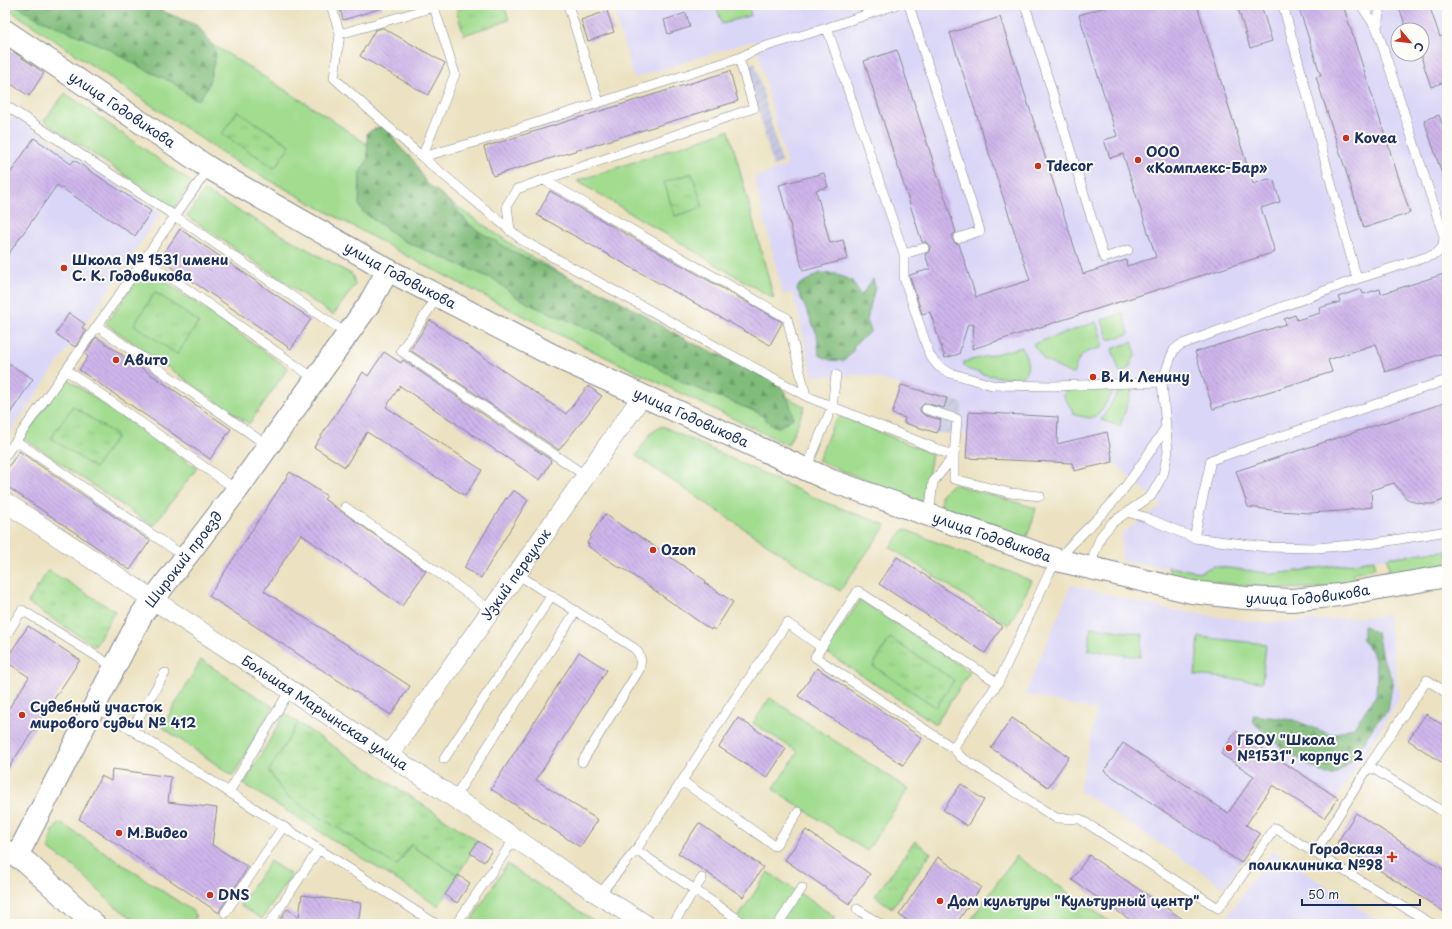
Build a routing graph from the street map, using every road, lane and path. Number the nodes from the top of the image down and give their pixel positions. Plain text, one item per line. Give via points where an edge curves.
1 (331, 5) edge
2 (568, 5) edge
3 (861, 5) edge
4 (895, 5) edge
5 (909, 5) edge
6 (1025, 5) edge
7 (1283, 5) edge
8 (1360, 5) edge
9 (1380, 5) edge
10 (437, 6) edge
11 (874, 12) junction
12 (827, 28) junction
13 (1377, 29) junction
14 (5, 31) edge
15 (340, 34) junction
16 (738, 58) junction
17 (598, 102) junction
18 (5, 105) edge
19 (422, 156) junction
20 (209, 168) junction
21 (544, 180) junction
22 (175, 216) junction
23 (510, 231) junction
24 (958, 238) dead end
25 (924, 248) dead end
26 (1128, 250) dead end
27 (904, 254) junction
28 (144, 259) junction
29 (388, 270) junction
30 (1358, 279) junction
31 (438, 296) junction
32 (97, 326) junction
33 (347, 334) junction
34 (66, 370) junction
35 (836, 375) dead end
36 (315, 379) junction
37 (1447, 380) edge
38 (1162, 382) junction
39 (643, 395) junction
40 (806, 396) junction
41 (832, 407) junction
42 (926, 409) dead end
43 (1166, 427) junction
44 (16, 440) junction
45 (268, 446) junction
46 (5, 456) edge
47 (954, 456) junction
48 (806, 469) junction
49 (586, 476) junction
50 (237, 490) junction
51 (1040, 496) dead end
52 (5, 502) edge
53 (345, 507) dead end
54 (1127, 512) junction
55 (929, 515) junction
56 (1447, 531) edge
57 (1194, 538) junction
58 (185, 557) junction
59 (1058, 560) junction
60 (1092, 568) junction
61 (518, 574) junction
62 (1447, 576) edge
63 (552, 595) junction
64 (152, 599) junction
65 (491, 610) junction
66 (576, 611) junction
67 (5, 638) edge
68 (821, 647) junction
69 (114, 667) junction
70 (165, 673) dead end
71 (998, 682) junction
72 (290, 690) junction
73 (1447, 693) edge
74 (94, 706) junction
75 (131, 730) junction
76 (953, 748) junction
77 (389, 755) junction
78 (444, 759) dead end
79 (582, 762) dead end
80 (1369, 766) junction
81 (682, 781) junction
82 (229, 792) junction
83 (454, 798) junction
84 (798, 812) dead end
85 (1447, 814) edge
86 (283, 826) junction
87 (515, 838) junction
88 (319, 849) junction
89 (636, 850) junction
90 (1315, 853) junction
91 (11, 854) edge
92 (702, 878) dead end
93 (802, 888) dead end
94 (694, 890) junction
95 (599, 895) junction
96 (857, 909) dead end
97 (225, 913) dead end
98 (94, 924) edge
99 (269, 924) edge
100 (436, 924) edge
101 (456, 924) edge
102 (645, 924) edge
103 (673, 924) edge
104 (745, 924) edge
105 (778, 924) edge
106 (880, 924) edge
107 (1432, 924) edge

1 - 15 lane
2 - 17 lane
3 - 11 lane
4 - 11 lane
5 - 24 lane via 980,231
6 - 26 lane via 1104,258
7 - 30 lane
8 - 13 lane
9 - 13 lane
10 - 15 lane
10 - 19 lane via 455,74
11 - 12 lane
12 - 16 lane via 757,49
12 - 27 lane
13 - 30 lane via 1444,237 1443,247 1436,254
14 - 20 street, улица Годовикова
15 - 19 lane via 334,78
16 - 17 lane
16 - 21 lane via 754,108
17 - 19 lane via 476,142
18 - 22 lane
19 - 23 lane
20 - 22 lane
20 - 29 street, улица Годовикова
21 - 23 lane via 517,190 507,205
21 - 40 lane via 787,318
22 - 28 lane
22 - 33 lane
23 - 40 lane via 522,240
25 - 27 lane
27 - 38 lane via 904,278 930,356 938,366 950,373 992,386
28 - 32 lane
28 - 36 lane
29 - 31 street, улица Годовикова
29 - 33 street, Широкий проезд via 369,304
30 - 38 lane via 1180,344 1174,350
31 - 39 street, улица Годовикова via 552,355
31 - 49 lane via 401,351
32 - 34 lane
32 - 45 lane
33 - 36 street, Широкий проезд
34 - 44 lane
34 - 50 lane
35 - 41 lane
36 - 45 street, Широкий проезд
37 - 57 lane via 1211,460
38 - 43 lane
39 - 48 street, улица Годовикова
39 - 49 street, Узкий переулок
40 - 41 lane
41 - 47 lane
41 - 48 lane
42 - 47 lane via 957,418
43 - 54 lane via 1168,452 1163,475 1151,496
43 - 59 lane via 1132,479
44 - 46 lane
44 - 58 lane
45 - 50 street, Широкий проезд
47 - 51 lane via 954,479 1010,493
47 - 55 lane via 933,482
48 - 55 street, улица Годовикова
49 - 61 street, Узкий переулок
50 - 58 street, Широкий проезд
52 - 64 street, Большая Марьинская улица
53 - 65 lane
54 - 57 lane
54 - 60 lane via 1113,522 1101,536
55 - 59 street, улица Годовикова
56 - 57 lane via 1376,543 1316,548 1267,547
58 - 64 street, Широкий проезд
59 - 60 street, улица Годовикова
59 - 71 lane
60 - 62 street, улица Годовикова via 1192,592 1292,600 1339,596
61 - 63 lane
61 - 65 street, Узкий переулок
63 - 66 lane
63 - 78 lane
64 - 69 street, Широкий проезд
64 - 72 street, Большая Марьинская улица
65 - 77 street, Узкий переулок
66 - 79 lane via 634,648 640,654 641,663
66 - 83 lane
67 - 69 lane via 22,610
68 - 71 lane via 858,591
68 - 76 lane via 815,657
68 - 81 lane via 787,623
69 - 74 street, Широкий проезд
70 - 75 lane
71 - 76 lane
72 - 77 street, Большая Марьинская улица
72 - 82 lane
73 - 80 lane via 1427,680
74 - 75 lane
74 - 91 street, Широкий проезд
75 - 82 lane
76 - 90 lane via 961,757 1056,818 1080,819 1218,908 1275,828
77 - 83 street, Большая Марьинская улица
80 - 85 lane
80 - 90 lane
81 - 84 lane via 775,846
81 - 89 lane
82 - 86 lane
83 - 87 street, Большая Марьинская улица
86 - 88 lane
86 - 97 lane
87 - 95 street, Большая Марьинская улица
87 - 101 lane
88 - 99 lane
88 - 100 lane
89 - 94 lane
89 - 95 lane
90 - 107 lane
91 - 98 street via 35,870
92 - 94 lane
93 - 105 lane
94 - 103 lane
94 - 104 lane
95 - 102 street, Большая Марьинская улица
96 - 106 lane

